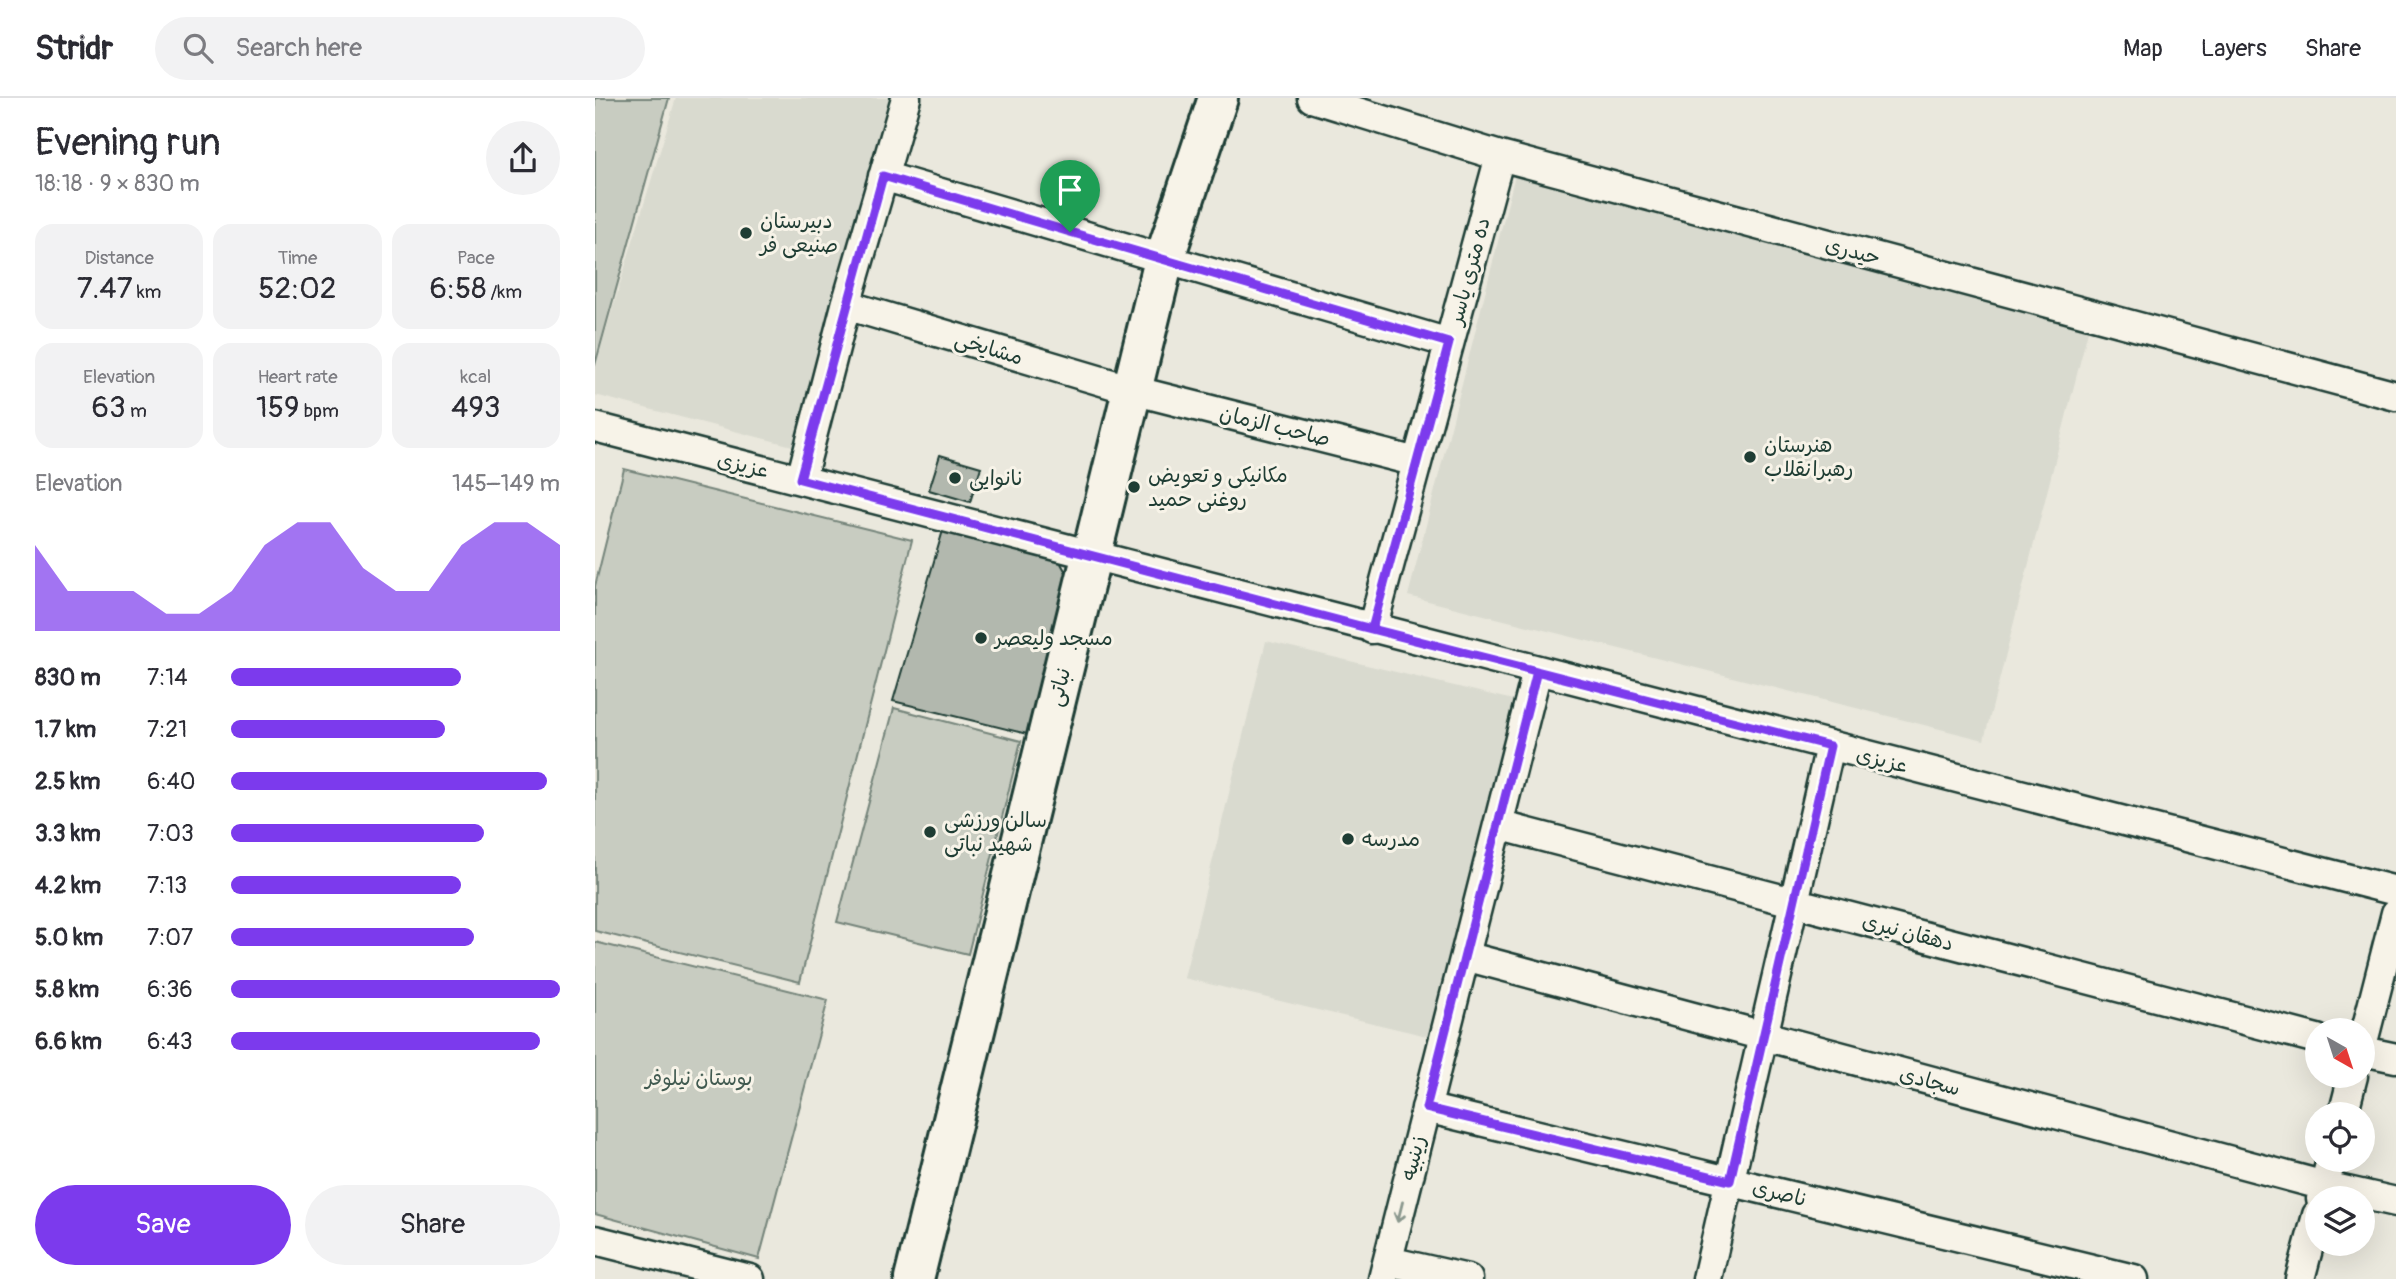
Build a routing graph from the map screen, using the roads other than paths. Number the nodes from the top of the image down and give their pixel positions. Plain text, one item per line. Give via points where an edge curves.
1 (905, 98) edge
2 (1218, 98) edge
3 (1312, 98) edge
4 (1500, 156) junction
5 (883, 176) junction
6 (1164, 260) junction
7 (846, 305) junction
8 (1449, 343) junction
9 (1132, 390) junction
10 (2396, 396) edge
11 (595, 428) edge
12 (1417, 462) junction
13 (800, 479) junction
14 (1091, 557) junction
15 (1372, 629) junction
16 (1537, 671) junction
17 (1830, 746) junction
18 (1498, 825) junction
19 (2396, 891) edge
20 (1795, 902) junction
21 (2396, 913) edge
22 (1465, 956) junction
23 (2369, 1018) edge
24 (2305, 1036) edge
25 (1763, 1037) junction
26 (2375, 1054) edge
27 (2396, 1058) edge
28 (1426, 1108) junction
29 (1730, 1181) junction
30 (2326, 1182) edge
31 (2396, 1202) edge
32 (595, 1240) edge
33 (2306, 1256) edge
34 (1385, 1270) edge
35 (750, 1279) edge
36 (914, 1279) edge
37 (1468, 1279) edge
38 (1707, 1279) edge
39 (2134, 1279) edge
40 (2300, 1279) edge

1 - 5 street
2 - 6 main road, نباتی
3 - 4 street, حیدری
4 - 8 street, ده متری یاسر
4 - 10 street, حیدری
5 - 6 street
5 - 7 street
6 - 8 street
6 - 9 main road, نباتی
7 - 9 street, مشایخی
7 - 13 street
8 - 12 street, ده متری یاسر
9 - 12 street, صاحب الزمان
9 - 14 main road, نباتی
11 - 13 street, عزیزی
12 - 15 street, ده متری یاسر
13 - 14 street, عزیزی
14 - 15 street, عزیزی
14 - 36 main road, نباتی
15 - 16 street, عزیزی
16 - 17 street, عزیزی
16 - 18 street, زینبیه
17 - 19 street, عزیزی
17 - 20 street
18 - 20 street, دهقان نیری
18 - 22 street, زینبیه
20 - 24 street, دهقان نیری
20 - 25 street
21 - 23 street
22 - 25 street, سجادی
22 - 28 street, زینبیه
25 - 29 street
25 - 30 street, سجادی
26 - 27 street
28 - 29 street, ناصری
28 -> 34 street, زینبیه
29 - 38 street
29 - 39 street, ناصری
30 - 31 street, سجادی
32 - 35 street
33 - 40 street
34 - 37 street

